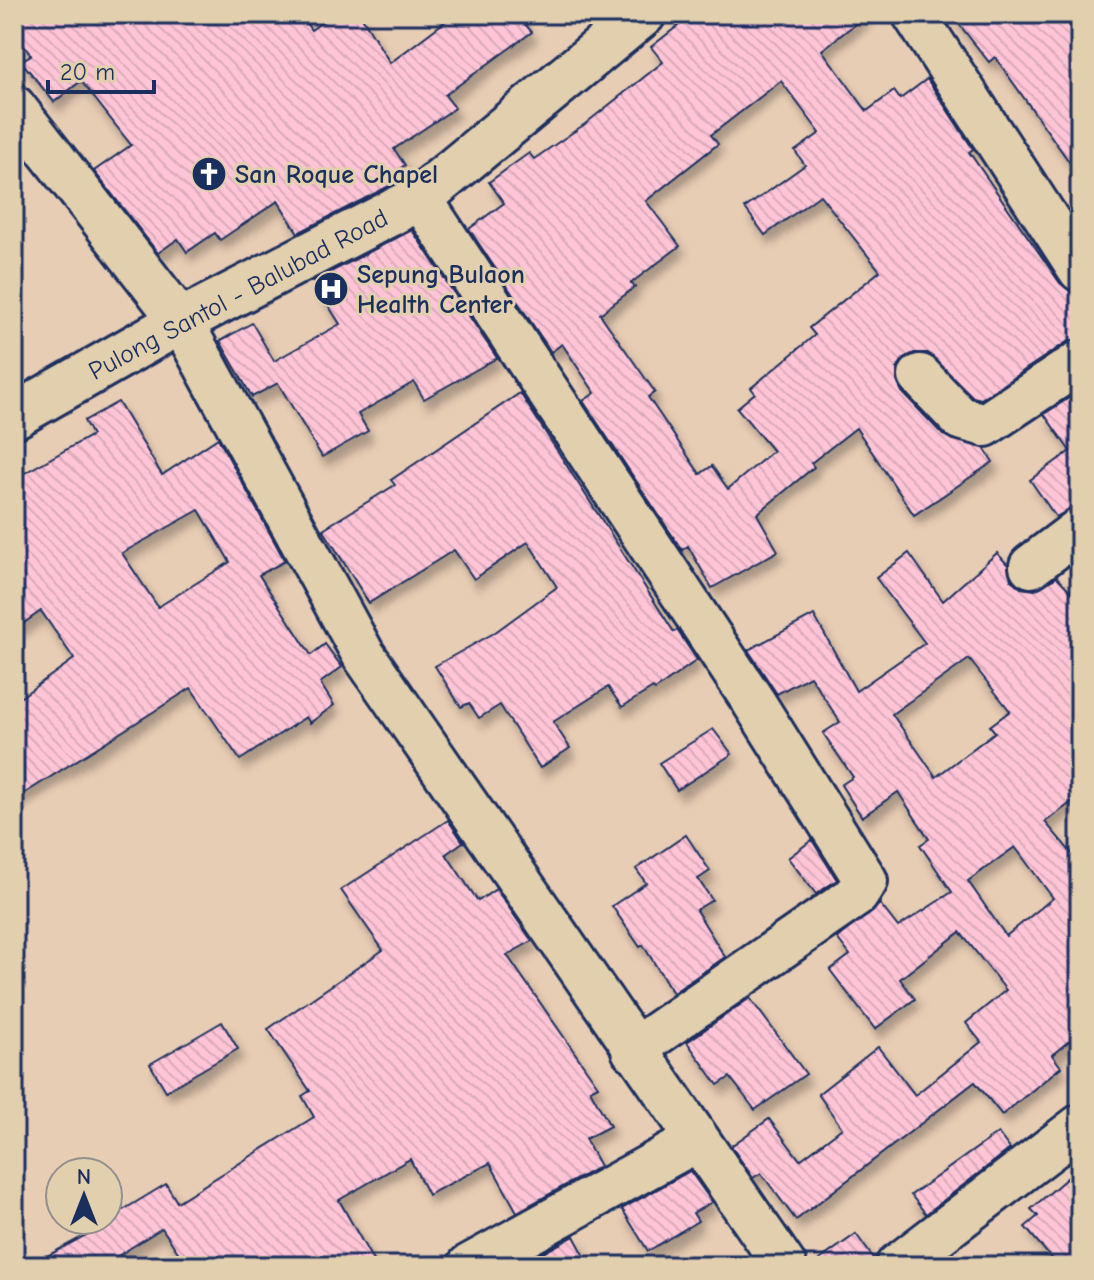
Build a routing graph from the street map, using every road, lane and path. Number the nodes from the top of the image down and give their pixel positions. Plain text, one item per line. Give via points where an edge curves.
1 (643, 14) edge
2 (914, 14) edge
3 (14, 107) edge
4 (420, 198) junction
5 (1080, 270) edge
6 (181, 321) junction
7 (1080, 362) edge
8 (920, 376) dead end
9 (14, 416) edge
10 (1080, 529) edge
11 (1031, 566) dead end
12 (633, 1050) junction
13 (1080, 1126) edge
14 (697, 1140) junction
15 (469, 1266) edge
16 (785, 1266) edge
17 (897, 1266) edge

1 - 4 street, Pulong Santol - Balubad Road
2 - 5 street
3 - 6 street
4 - 6 street, Pulong Santol - Balubad Road
4 - 12 street via 866,881 857,895
6 - 9 street, Pulong Santol - Balubad Road
6 - 12 street via 363,654
7 - 8 street via 985,425 960,418
10 - 11 street
12 - 14 street
13 - 17 street
14 - 15 street
14 - 16 street

